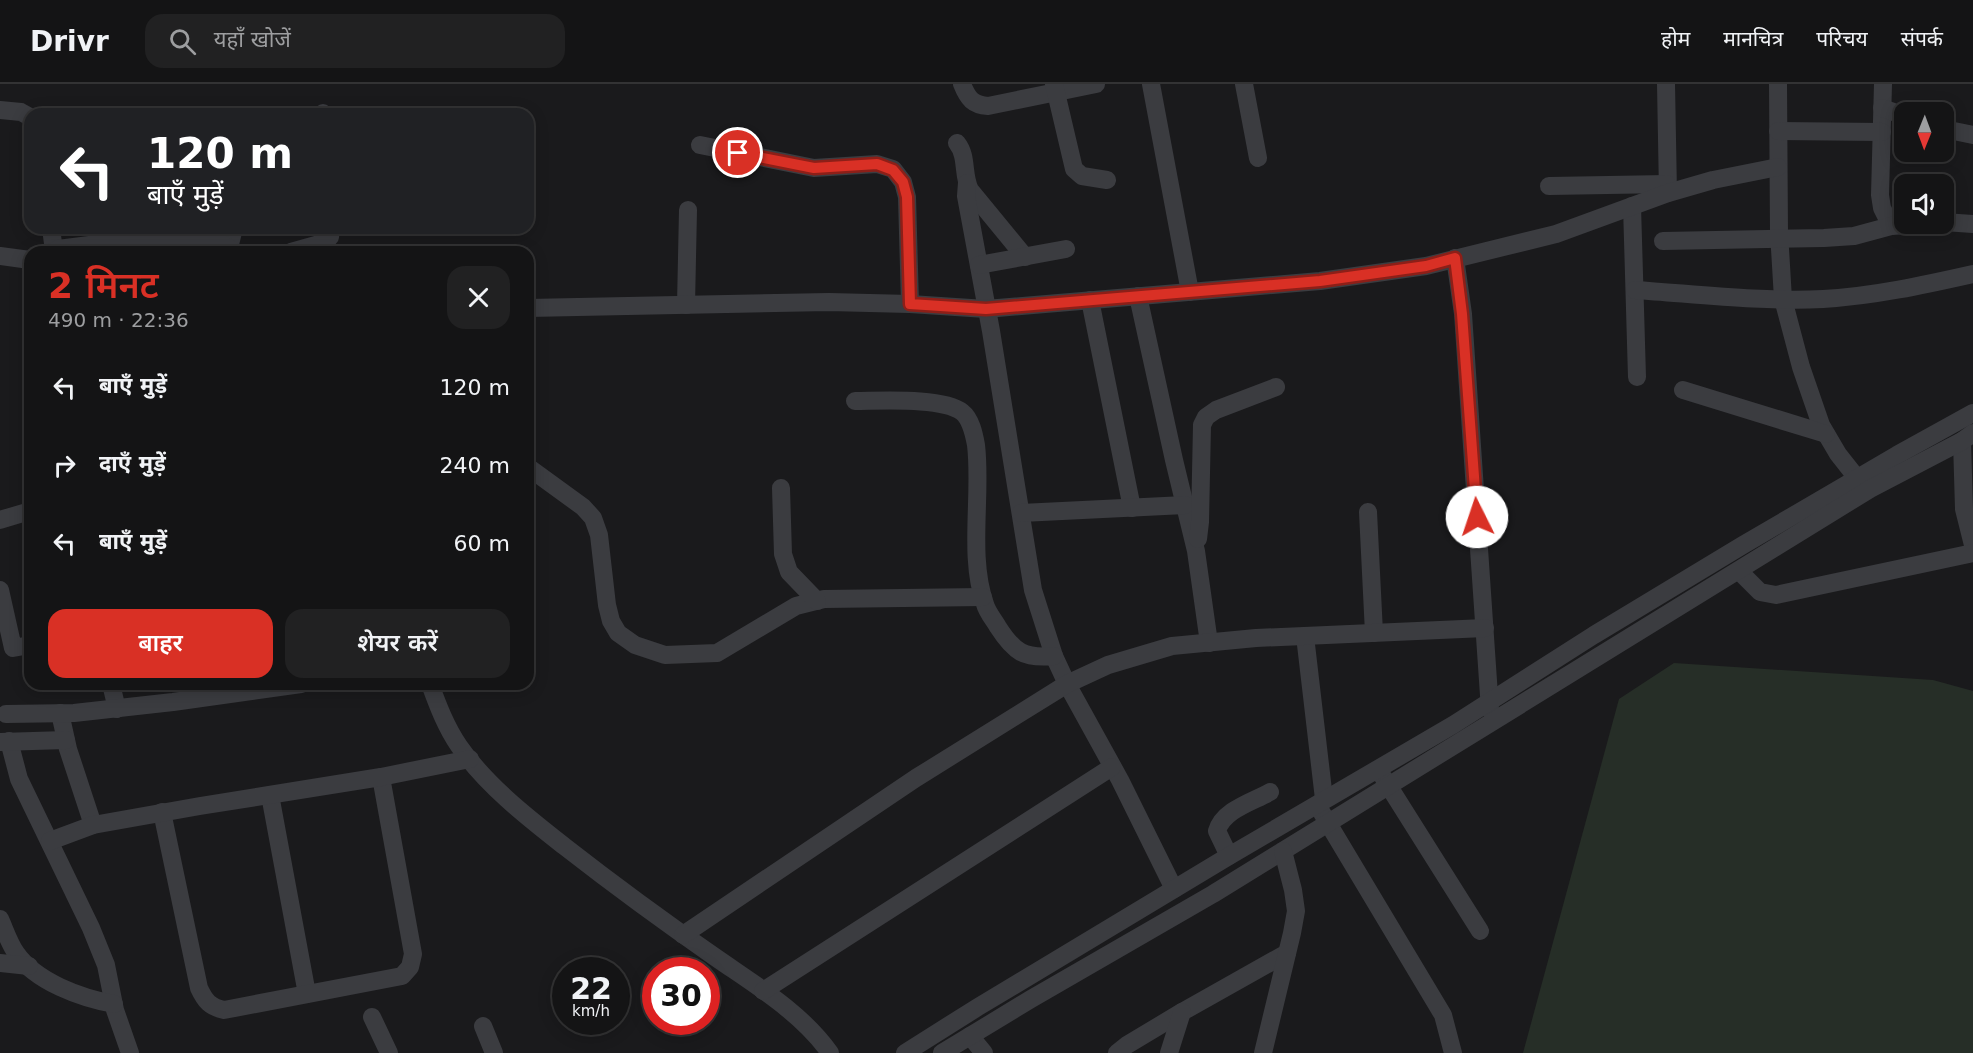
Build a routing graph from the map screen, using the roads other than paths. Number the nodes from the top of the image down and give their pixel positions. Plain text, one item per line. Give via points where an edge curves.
1 (962, 84) edge
2 (1096, 84) edge
3 (1151, 84) edge
4 (1245, 84) edge
5 (1666, 84) edge
6 (1778, 84) edge
7 (1883, 84) edge
8 (1055, 88) edge
9 (1882, 108) junction
10 (0, 110) edge
11 (1894, 112) edge
12 (24, 114) edge
13 (1778, 131) junction
14 (1954, 131) edge
15 (1882, 132) junction
16 (1973, 135) edge
17 (957, 143) dead end
18 (700, 145) dead end
19 (1258, 158) dead end
20 (1779, 167) junction
21 (1107, 180) dead end
22 (967, 183) junction
23 (1549, 186) dead end
24 (1668, 188) junction
25 (1632, 206) junction
26 (688, 210) dead end
27 (1954, 223) edge
28 (1973, 224) edge
29 (1891, 226) junction
30 (1894, 226) edge
31 (198, 234) edge
32 (201, 234) edge
33 (330, 234) edge
34 (1780, 239) junction
35 (1664, 241) dead end
36 (88, 246) edge
37 (226, 246) edge
38 (312, 246) edge
39 (1066, 249) dead end
40 (0, 256) edge
41 (1025, 257) junction
42 (1455, 258) junction
43 (24, 259) edge
44 (979, 265) junction
45 (1973, 274) edge
46 (1635, 290) junction
47 (1190, 292) junction
48 (1138, 296) junction
49 (1783, 299) junction
50 (1090, 300) junction
51 (910, 304) junction
52 (686, 305) junction
53 (534, 308) edge
54 (986, 309) junction
55 (1637, 377) dead end
56 (1276, 387) dead end
57 (1683, 390) dead end
58 (855, 401) dead end
59 (1973, 413) edge
60 (1826, 434) junction
61 (1967, 437) edge
62 (534, 471) edge
63 (1862, 484) junction
64 (781, 488) dead end
65 (1185, 505) junction
66 (1132, 508) junction
67 (1368, 512) dead end
68 (24, 513) edge
69 (1020, 513) junction
70 (0, 520) edge
71 (1973, 545) edge
72 (1196, 551) junction
73 (1973, 553) edge
74 (1739, 571) junction
75 (0, 590) edge
76 (983, 597) junction
77 (817, 601) junction
78 (1485, 628) junction
79 (1374, 633) junction
80 (1305, 636) junction
81 (1209, 643) junction
82 (24, 646) edge
83 (1054, 656) junction
84 (1067, 684) junction
85 (112, 690) edge
86 (218, 690) edge
87 (432, 690) edge
88 (1489, 701) junction
89 (117, 709) junction
90 (60, 713) junction
91 (6, 714) dead end
92 (1491, 723) junction
93 (66, 740) junction
94 (4, 742) edge
95 (470, 759) junction
96 (1112, 767) junction
97 (1377, 768) junction
98 (381, 777) junction
99 (1389, 786) junction
100 (1270, 792) dead end
101 (270, 795) junction
102 (1321, 801) junction
103 (162, 812) junction
104 (1329, 824) junction
105 (93, 825) junction
106 (50, 841) junction
107 (1283, 851) junction
108 (1229, 856) junction
109 (1174, 889) junction
110 (0, 919) edge
111 (1480, 931) dead end
112 (683, 935) junction
113 (1287, 953) junction
114 (0, 963) edge
115 (29, 966) junction
116 (763, 991) junction
117 (307, 994) junction
118 (114, 1004) junction
119 (1182, 1012) junction
120 (372, 1017) dead end
121 (483, 1026) dead end
122 (970, 1036) junction
123 (130, 1053) edge
124 (389, 1053) edge
125 (494, 1053) edge
126 (830, 1053) edge
127 (905, 1053) edge
128 (942, 1053) edge
129 (984, 1053) edge
130 (1117, 1053) edge
131 (1169, 1053) edge
132 (1263, 1053) edge
133 (1453, 1053) edge

1 - 8 street via 972,102 988,106
2 - 8 street
3 - 47 street
4 - 19 street
5 - 24 street
6 - 13 street
7 - 9 street
8 - 21 street via 1074,169 1082,176
9 - 11 street
9 - 15 street
10 - 12 street
13 - 15 street
13 - 20 street
14 - 16 street
15 - 29 street via 1880,195
17 - 22 street via 962,150
18 - 51 street via 814,168 877,164 893,170 903,182 907,197
20 - 24 street
20 - 34 street
22 - 41 street
22 - 44 street
23 - 24 street
24 - 25 street
25 - 42 street via 1556,234
25 - 46 street
26 - 52 street
27 - 28 street
29 - 30 street
29 - 34 street via 1854,236
31 - 36 street
32 - 37 street
33 - 38 street via 323,243
34 - 35 street
34 - 49 street
39 - 41 street
40 - 43 street
41 - 44 street
42 - 47 street via 1342,278
42 - 78 street
44 - 54 street
45 - 49 street via 1870,295
46 - 49 street
46 - 55 street
47 - 48 street
48 - 50 street
48 - 65 street
49 - 60 street via 1801,367
50 - 54 street
50 - 66 street
51 - 52 street
51 - 54 street
52 - 53 street
54 - 69 street
56 - 72 street via 1216,410 1202,425
57 - 60 street
58 - 76 street via 932,402 962,412 970,422 976,445 978,556
59 - 63 street
60 - 63 street
61 - 63 street
61 - 71 street via 1964,509
62 - 77 street via 583,507 593,519 599,535 611,621 618,633 635,645 664,655 717,654 796,606
63 - 74 street
63 - 88 street via 1594,635
64 - 77 street via 783,554 789,572
65 - 66 street
65 - 72 street
66 - 69 street
67 - 79 street
68 - 70 street
69 - 83 street via 1033,590
72 - 81 street
73 - 74 street via 1776,595 1760,592
74 - 92 street
75 - 82 street via 13,648
76 - 77 street
76 - 83 street via 1007,642 1017,651 1036,658
78 - 79 street
78 - 88 street
79 - 80 street
80 - 81 street
80 - 102 street
81 - 84 street via 1172,646 1108,665
83 - 84 street
84 - 96 street
84 - 112 street via 916,778
85 - 89 street
86 - 89 street
87 - 95 street via 441,716
88 - 92 street
88 - 97 street
89 - 90 street
90 - 91 street
90 - 93 street
92 - 99 street
93 - 94 street
93 - 105 street
94 - 106 street
95 - 98 street
95 - 112 street via 535,823
96 - 109 street
96 - 116 street
97 - 99 street
97 - 102 street
98 - 101 street
98 - 117 street via 413,954 411,967 402,976
99 - 104 street
99 - 111 street
100 - 108 street via 1220,823 1217,831
101 - 103 street
101 - 117 street
102 - 104 street
102 - 108 street
103 - 105 street
103 - 117 street via 204,1000 213,1008 224,1010
104 - 107 street
104 - 133 street via 1443,1016
105 - 106 street
106 - 118 street via 92,928 106,965
107 - 113 street via 1296,911
107 - 122 street
108 - 109 street
109 - 127 street
110 - 115 street via 16,953
112 - 116 street
113 - 119 street
113 - 132 street
114 - 115 street
115 - 118 street via 56,986
116 - 126 street via 815,1034
118 - 123 street
119 - 130 street
119 - 131 street
120 - 124 street
121 - 125 street
122 - 128 street
122 - 129 street

